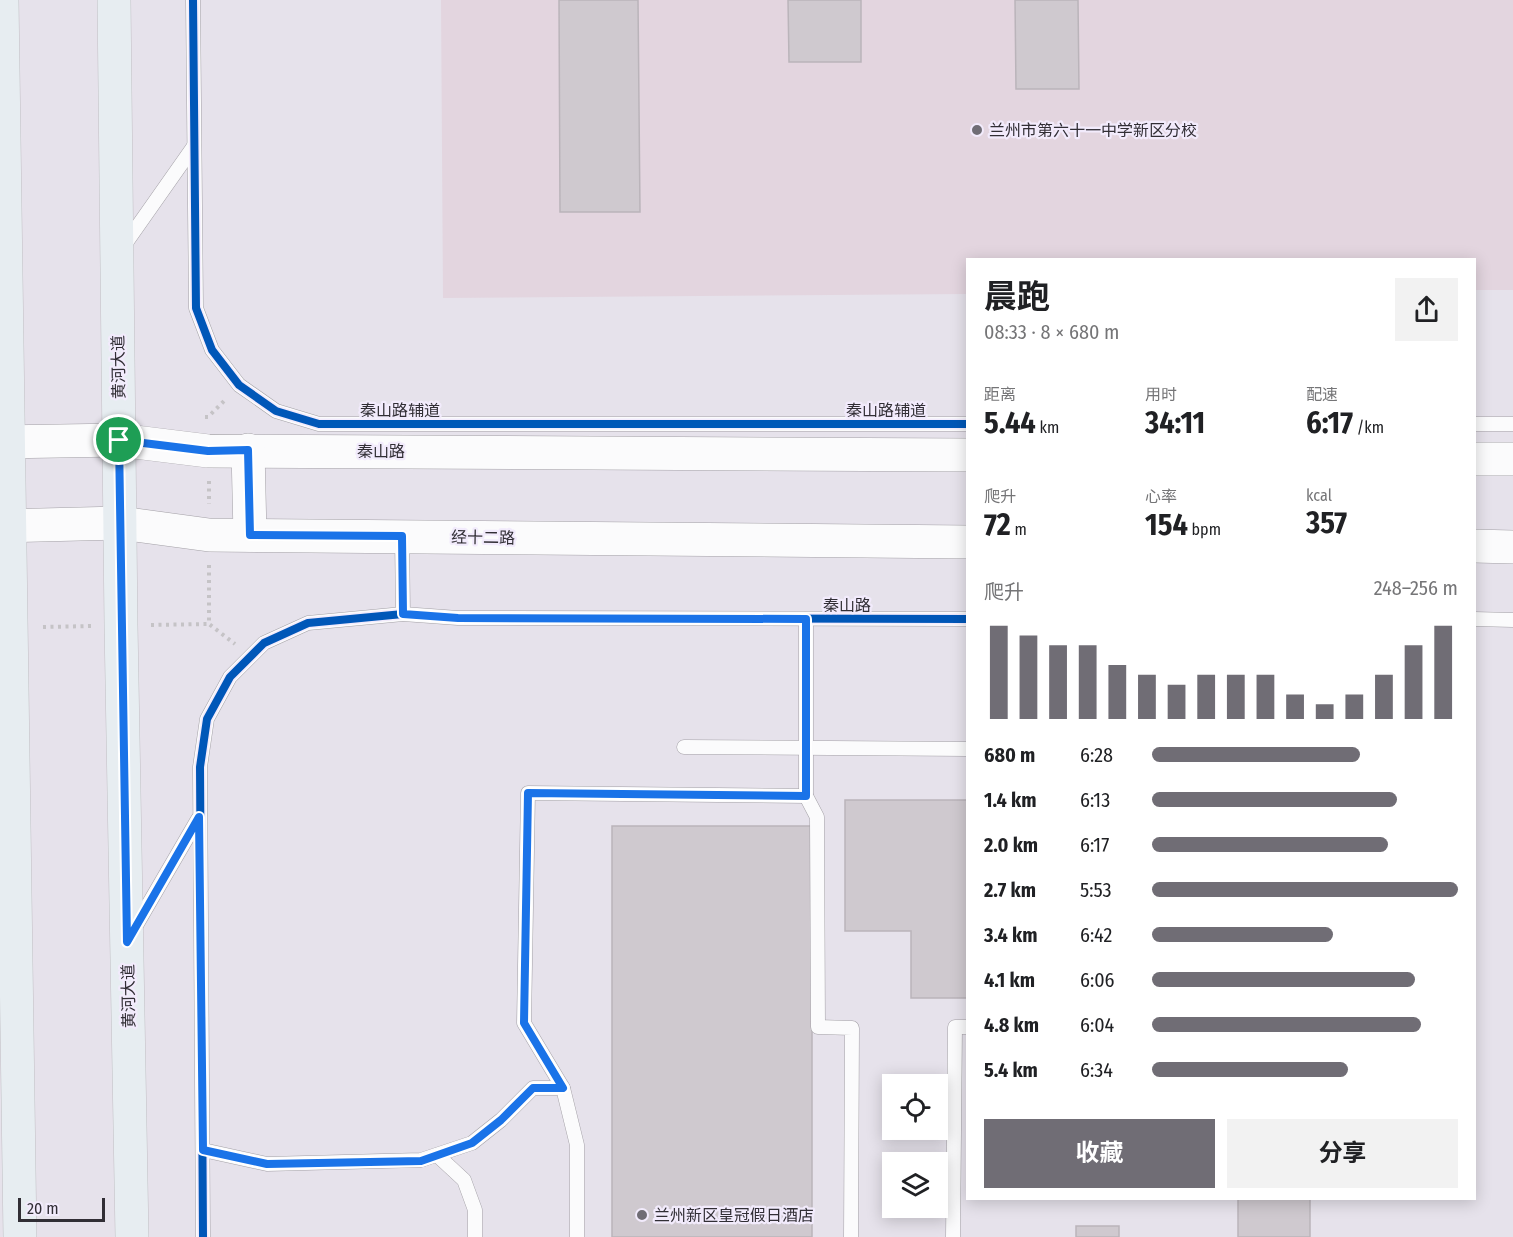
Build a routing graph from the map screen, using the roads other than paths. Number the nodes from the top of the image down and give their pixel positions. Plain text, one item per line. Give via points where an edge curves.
1 (2, 0) edge
2 (114, 0) edge
3 (193, 0) edge
4 (2, 112) edge
5 (194, 146) junction
6 (117, 256) junction
7 (966, 424) edge
8 (1476, 424) edge
9 (1513, 424) edge
10 (119, 440) junction
11 (4, 442) edge
12 (248, 450) junction
13 (966, 455) edge
14 (1476, 459) edge
15 (1513, 459) edge
16 (120, 523) junction
17 (5, 526) edge
18 (250, 535) junction
19 (402, 536) junction
20 (966, 542) edge
21 (1476, 546) edge
22 (1513, 547) edge
23 (403, 614) junction
24 (806, 619) junction
25 (966, 619) edge
26 (1476, 620) edge
27 (1513, 620) edge
28 (684, 747) dead end
29 (806, 749) junction
30 (966, 749) edge
31 (7, 793) edge
32 (806, 796) junction
33 (199, 817) junction
34 (127, 942) junction
35 (966, 1027) edge
36 (563, 1088) junction
37 (203, 1150) junction
38 (437, 1155) junction
39 (20, 1237) edge
40 (132, 1237) edge
41 (204, 1237) edge
42 (475, 1237) edge
43 (577, 1237) edge
44 (851, 1237) edge
45 (953, 1237) edge

1 - 4 main road
2 - 6 main road, 黄河大道
3 - 5 lane, 秦山路辅道
4 - 11 main road
5 - 6 lane
5 - 7 lane, 秦山路辅道 via 196,308 212,350 232,376 276,411 319,423
6 - 10 main road, 黄河大道
8 - 9 lane
10 - 11 street, 秦山路
10 - 12 street, 秦山路 via 208,451
10 - 16 main road, 黄河大道
11 - 17 main road
12 - 13 street, 秦山路
12 - 18 street
14 - 15 street
16 - 17 street, 经十二路
16 - 18 street, 经十二路 via 209,535
16 - 34 main road, 黄河大道
17 - 31 main road
18 - 19 street, 经十二路
19 - 20 street, 经十二路
19 - 23 lane
21 - 22 street
23 - 24 lane, 秦山路 via 458,618
23 - 33 lane, 秦山路 via 308,623 264,644 230,676 207,719 200,766
24 - 25 lane, 秦山路
24 - 29 lane
26 - 27 lane
28 - 29 lane
29 - 30 lane
29 - 32 lane
31 - 39 main road
32 - 36 lane via 528,793 524,1023
32 - 44 lane via 817,817 818,1027 852,1028
33 - 34 lane
33 - 37 lane, 秦山路
34 - 40 main road, 黄河大道
35 - 45 lane via 955,1027
36 - 38 lane via 533,1088 472,1143
36 - 43 lane via 577,1145
37 - 38 lane via 267,1164 421,1161
37 - 41 lane, 秦山路
38 - 42 lane via 464,1180 475,1210

